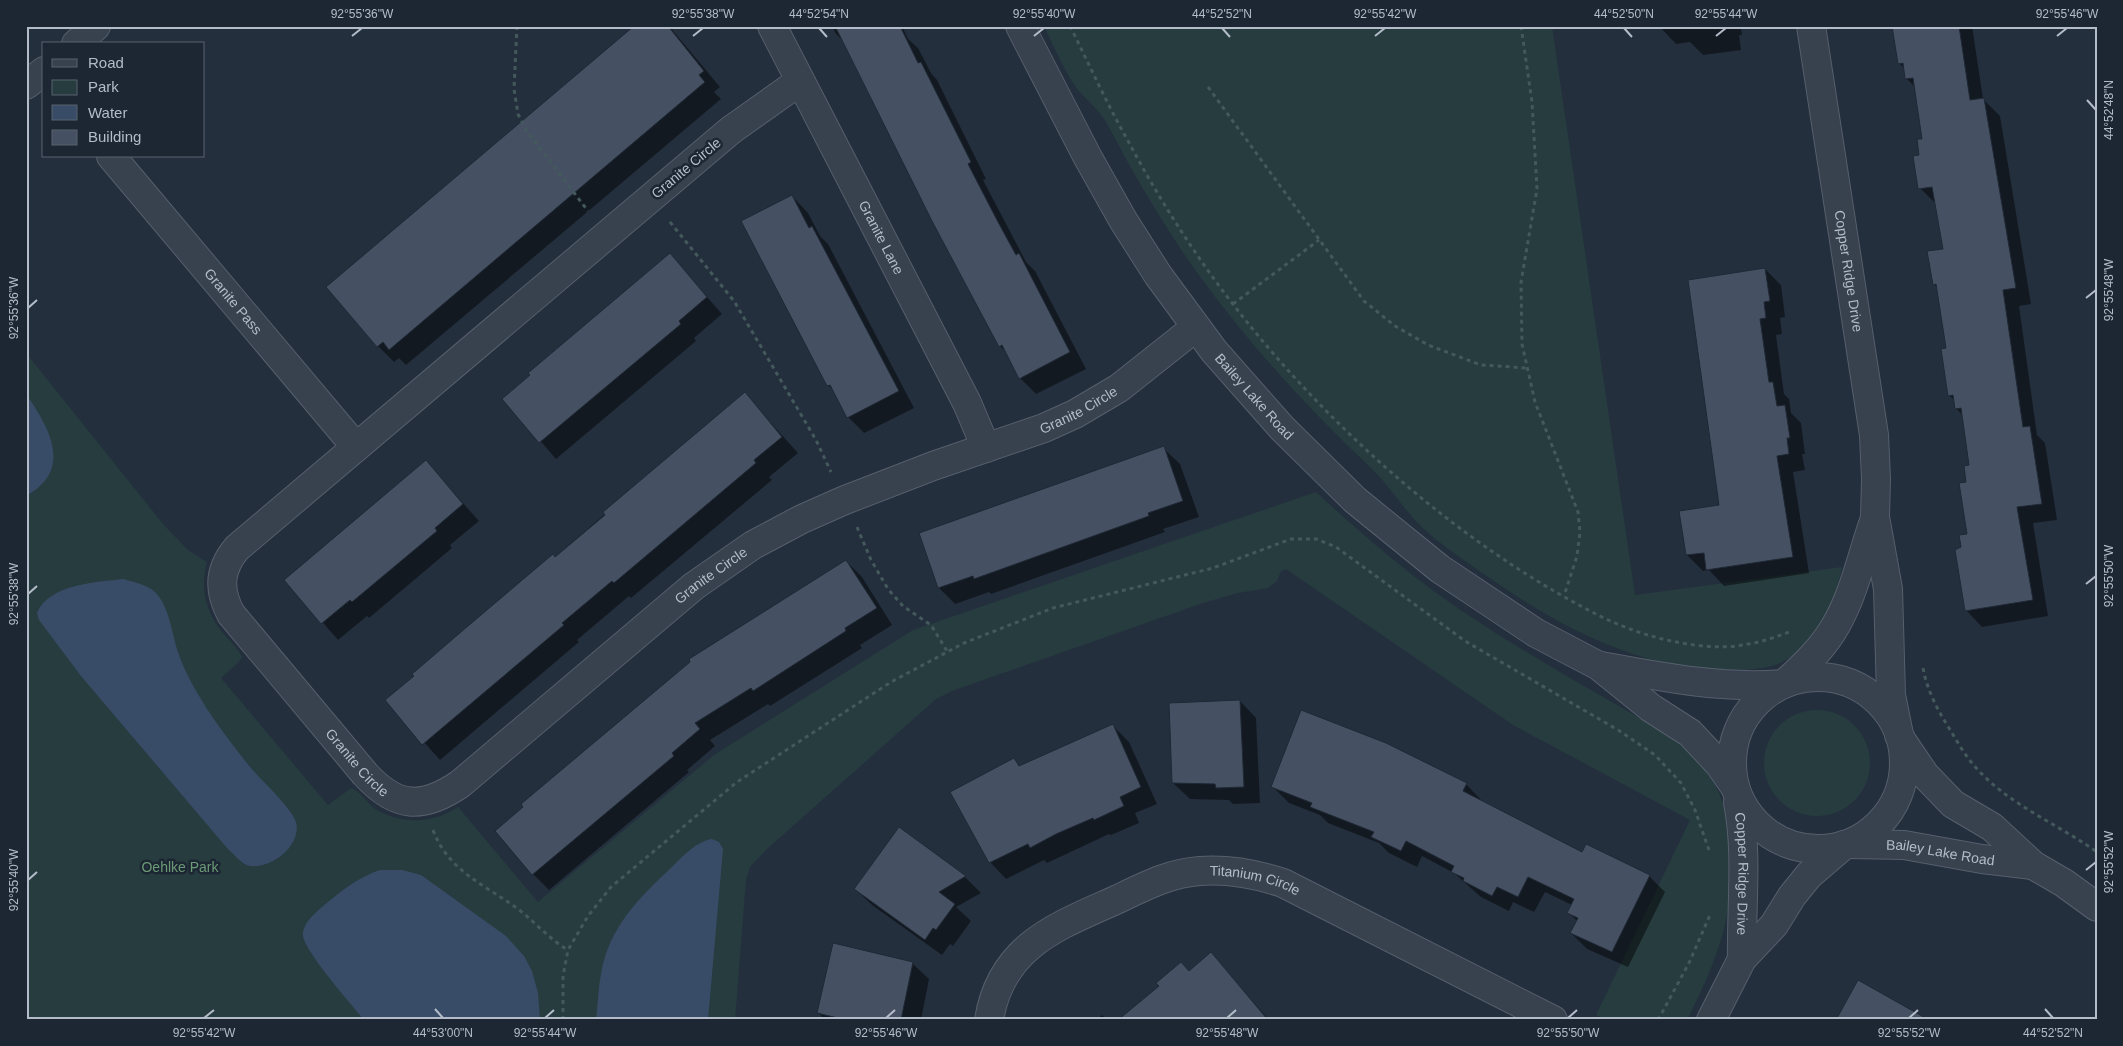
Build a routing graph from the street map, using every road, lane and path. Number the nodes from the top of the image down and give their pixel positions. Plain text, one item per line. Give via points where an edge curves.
1 (96, 26) edge
2 (517, 26) edge
3 (772, 26) edge
4 (1020, 26) edge
5 (1070, 26) edge
6 (1520, 26) edge
7 (1811, 26) edge
8 (78, 42) edge
9 (800, 81) junction
10 (1208, 87) dead end
11 (113, 158) edge
12 (665, 215) dead end
13 (592, 218) dead end
14 (1319, 240) junction
15 (1233, 304) junction
16 (1196, 327) junction
17 (1527, 368) junction
18 (356, 447) junction
19 (986, 448) junction
20 (832, 473) dead end
21 (1875, 517) junction
22 (855, 521) dead end
23 (1564, 596) junction
24 (1796, 629) dead end
25 (947, 651) junction
26 (1922, 659) dead end
27 (1599, 666) junction
28 (1784, 683) junction
29 (1900, 736) junction
30 (1736, 789) junction
31 (433, 830) dead end
32 (1846, 844) junction
33 (2097, 852) edge
34 (1712, 861) dead end
35 (2033, 865) junction
36 (2097, 907) edge
37 (1712, 908) dead end
38 (568, 950) junction
39 (1742, 959) junction
40 (563, 1020) edge
41 (989, 1020) edge
42 (1553, 1020) edge
43 (1658, 1020) edge
44 (1711, 1020) edge

1 - 8 street
2 - 13 path via 514,89 518,114 526,130
3 - 9 street, Granite Lane
4 - 16 street, Bailey Lake Road via 1123,220
5 - 15 path via 1127,140 1182,231
6 - 17 path via 1532,102 1537,189 1521,282 1522,344
7 - 21 street, Copper Ridge Drive via 1874,435
9 - 18 street, Granite Circle via 731,130
9 - 19 street, Granite Lane via 967,403
10 - 14 path
11 - 18 street, Granite Pass
12 - 20 path via 734,301
14 - 15 path
14 - 17 path via 1364,300 1395,326 1428,345 1480,365
15 - 23 path via 1319,404 1395,474 1476,541
16 - 19 street, Granite Circle via 1134,377 1096,402 1044,428
16 - 27 street, Bailey Lake Road via 1282,428 1332,480 1378,519 1481,597 1536,633
17 - 23 path via 1535,402 1578,512 1577,556
18 - 19 street, Granite Circle via 237,548 223,570 223,598 231,614 374,784 394,798 416,802 438,798 460,784 694,586 753,545 802,518 845,500
21 - 28 street, Copper Ridge Drive via 1838,622 1822,646
21 - 29 street, Copper Ridge Drive via 1888,589 1891,695
22 - 25 path via 871,560 888,589 903,606 931,625
23 - 24 path via 1628,629 1678,642 1737,646
25 - 34 path via 1053,608 1213,568 1284,540 1316,539 1350,555 1410,603 1465,641 1655,755 1677,778 1690,799
25 - 38 path via 847,709 725,791 611,887 588,916
26 - 33 path via 1926,683 1940,713 1964,753 1980,772 2014,800
27 - 28 street, Bailey Lake Road via 1692,682
27 - 30 street, Bailey Lake Road via 1651,708 1690,733 1719,764
28 - 29 street via 1817,676 1851,684 1880,704
28 - 30 street via 1765,694 1739,726 1731,761
29 - 32 street via 1903,775 1896,799 1877,826
29 - 35 street, Bailey Lake Road via 1942,794 1992,827
30 - 32 street via 1750,816 1778,840 1814,849
30 - 39 street, Copper Ridge Drive via 1745,852
31 - 38 path via 444,853 457,868 517,908
32 - 35 street, Bailey Lake Road via 1904,845
32 - 39 street, Copper Ridge Drive via 1809,875 1774,925
35 - 36 street, Bailey Lake Road
37 - 43 path via 1695,952
38 - 40 path via 563,976
39 - 44 street, Copper Ridge Drive
41 - 42 street, Titanium Circle via 998,989 1010,968 1032,943 1049,930 1159,880 1187,872 1220,870 1253,874 1283,883

